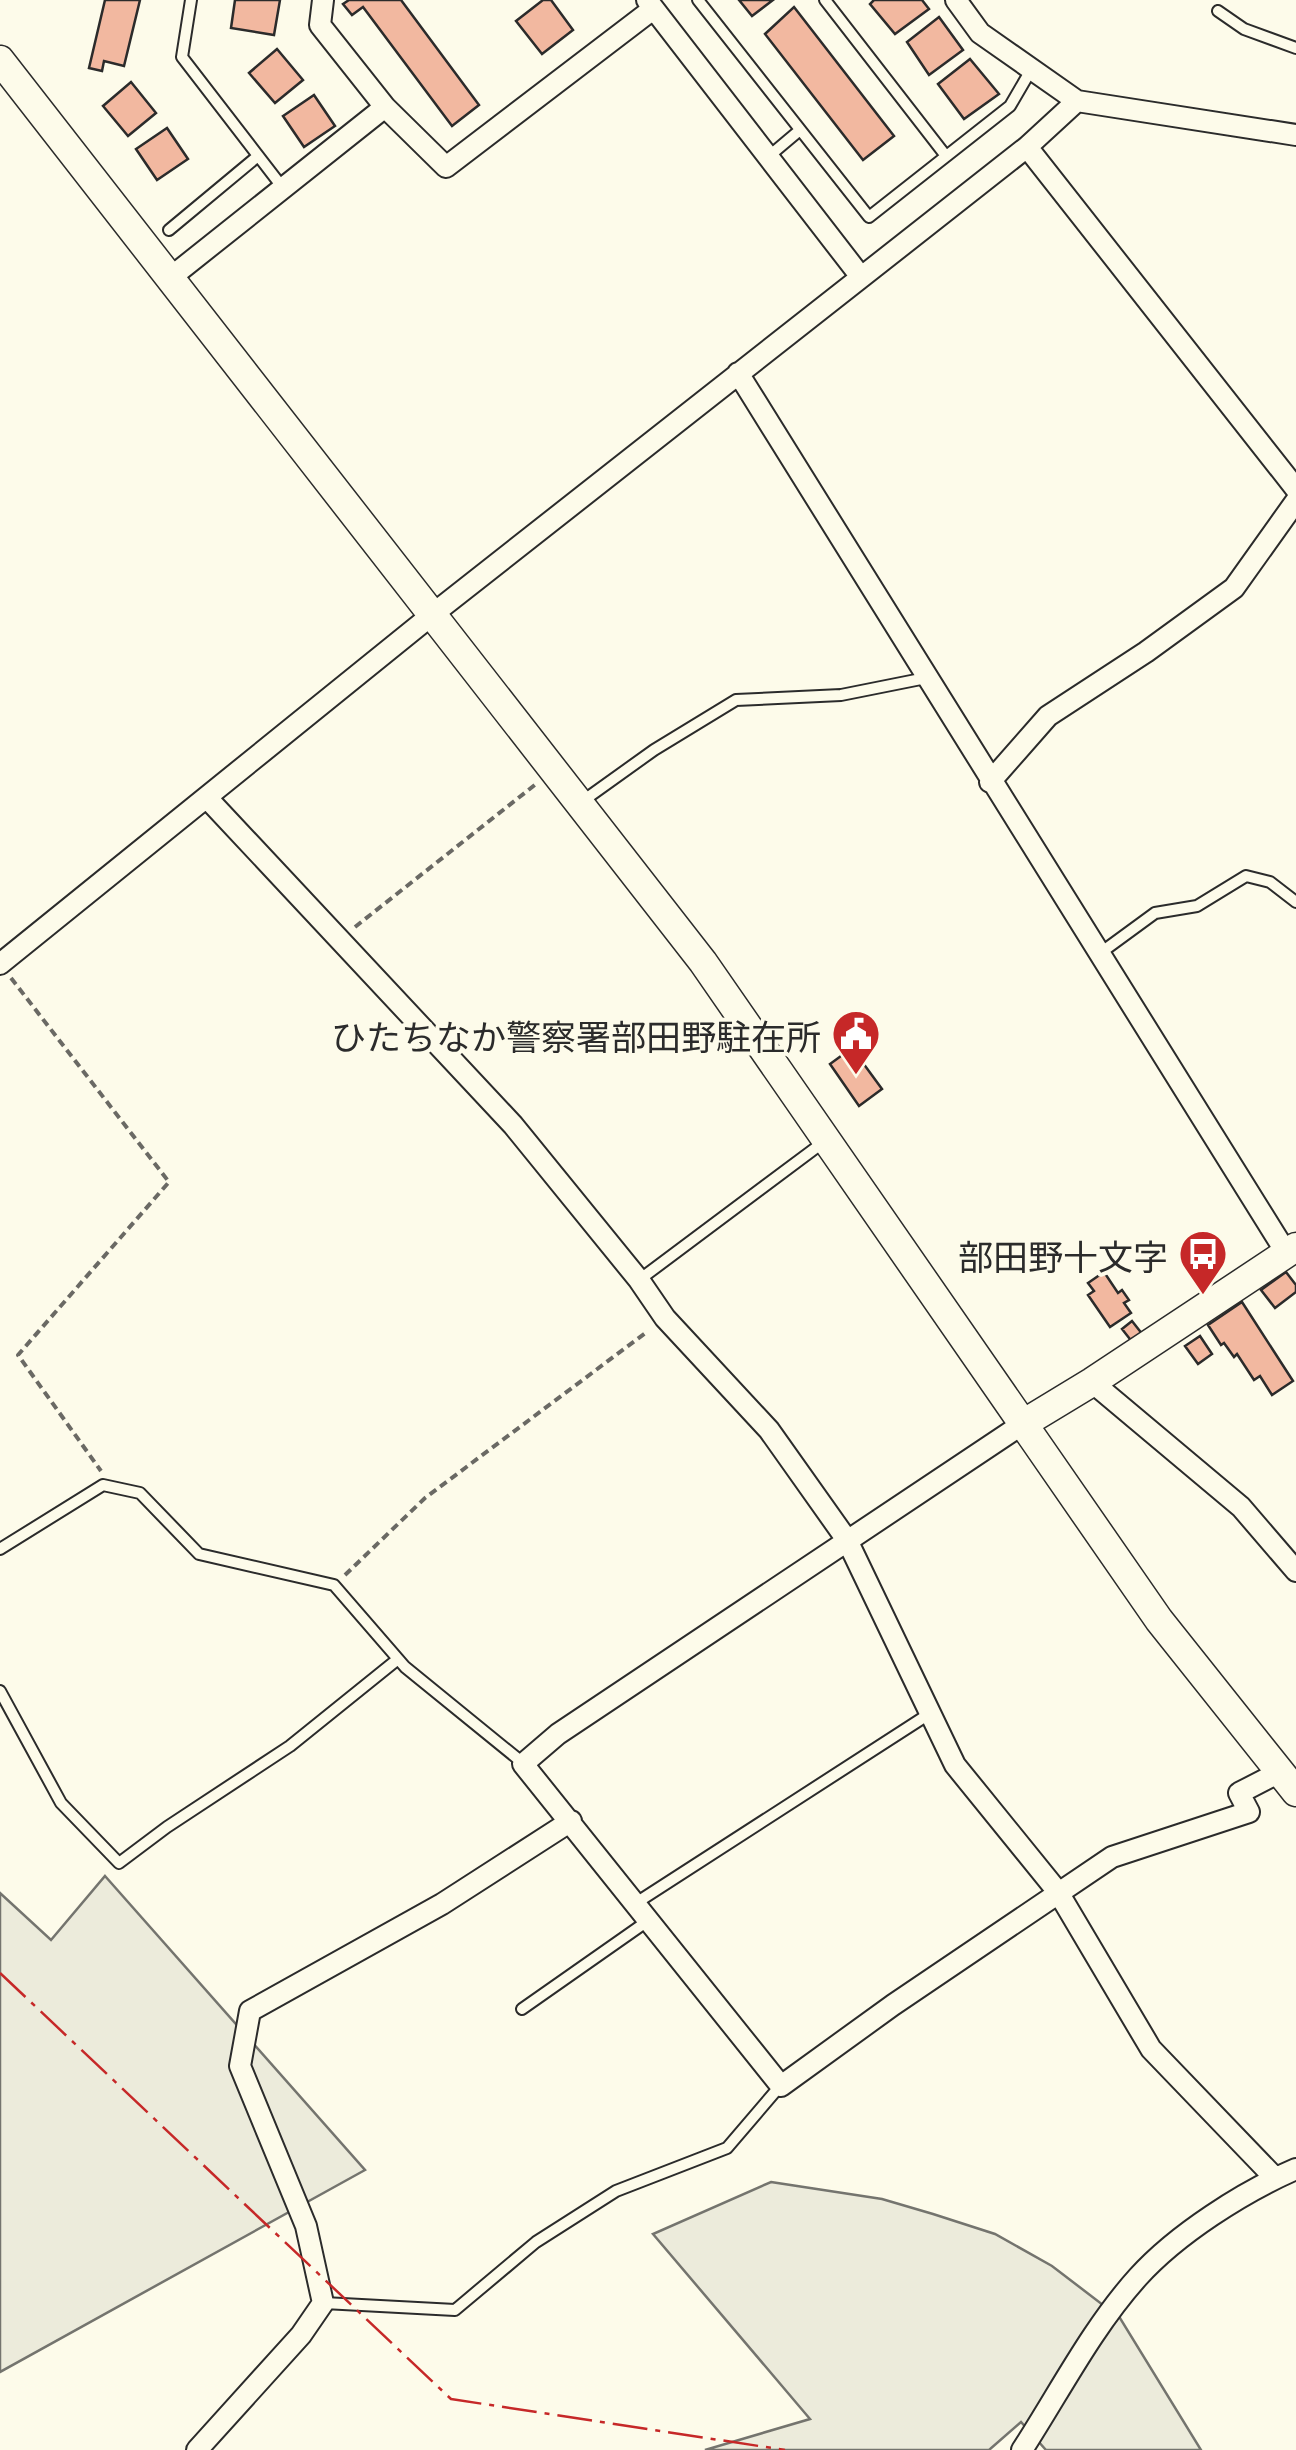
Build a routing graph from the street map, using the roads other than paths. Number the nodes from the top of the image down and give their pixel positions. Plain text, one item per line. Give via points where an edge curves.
1 (191, 0) edge
2 (324, 0) edge
3 (698, 0) edge
4 (825, 0) edge
5 (956, 0) edge
6 (650, 4) edge
7 (1218, 11) dead end
8 (1296, 48) edge
9 (0, 60) edge
10 (1032, 69) junction
11 (1078, 101) junction
12 (385, 107) junction
13 (800, 130) junction
14 (1296, 135) edge
15 (1026, 146) junction
16 (258, 156) junction
17 (946, 156) junction
18 (768, 157) junction
19 (283, 188) junction
20 (169, 230) dead end
21 (861, 277) junction
22 (170, 278) junction
23 (738, 373) junction
24 (1296, 489) edge
25 (1296, 501) edge
26 (433, 614) junction
27 (926, 678) junction
28 (990, 782) junction
29 (208, 798) junction
30 (580, 803) junction
31 (1296, 902) edge
32 (1098, 954) junction
33 (0, 964) edge
34 (826, 1141) junction
35 (1291, 1250) edge
36 (638, 1280) junction
37 (1092, 1382) junction
38 (1022, 1425) junction
39 (847, 1540) junction
40 (0, 1549) edge
41 (1296, 1571) edge
42 (398, 1658) junction
43 (0, 1691) edge
44 (929, 1714) junction
45 (524, 1764) junction
46 (1287, 1782) edge
47 (571, 1821) junction
48 (1058, 1892) junction
49 (643, 1911) junction
50 (522, 2009) dead end
51 (781, 2086) junction
52 (1296, 2168) edge
53 (1275, 2178) junction
54 (322, 2302) junction
55 (197, 2450) edge
56 (1022, 2450) edge

1 - 16 lane via 182,57
2 - 12 street via 320,25
3 - 13 lane
4 - 17 lane
5 - 10 street via 980,33
6 - 12 street via 446,166
6 - 18 street
7 - 8 lane via 1244,29
9 - 22 street
10 - 11 street
10 - 17 lane via 1010,106
11 - 14 street
11 - 15 street
12 - 19 street
13 - 17 lane via 869,217
13 - 18 lane
15 - 21 street
15 - 24 street
16 - 19 lane
16 - 20 lane
18 - 21 street
19 - 22 street
21 - 23 street
22 - 26 street
23 - 26 street
23 - 27 street
25 - 28 street via 1234,588 1048,716
26 - 29 street
26 - 30 street
27 - 28 street
27 - 30 lane via 841,695 736,700
28 - 32 street
29 - 33 street
29 - 36 street via 513,1125
30 - 34 street via 703,962
31 - 32 lane via 1270,882 1246,876 1197,906 1155,913
32 - 35 street
34 - 36 lane
34 - 38 street
35 - 37 street
36 - 39 street via 769,1430
37 - 38 street
37 - 41 street via 1240,1507
38 - 39 street
38 - 46 street via 1159,1620
39 - 44 street
39 - 45 street via 558,1734
40 - 42 lane via 103,1484 140,1493 199,1554 334,1585
42 - 43 lane via 290,1746 120,1863 61,1803
42 - 45 lane
44 - 48 street via 955,1765
44 - 49 lane
45 - 47 street
46 - 48 street via 1240,1793 1249,1812 1112,1857
47 - 49 street
47 - 54 street via 442,1904 250,2011 240,2066 306,2226
48 - 51 street
48 - 53 street via 1151,2049
49 - 50 lane
49 - 51 street
51 - 54 lane via 727,2148 616,2191 536,2242 456,2310
52 - 53 street
53 - 56 street via 1202,2223 1140,2274
54 - 55 street via 301,2335

